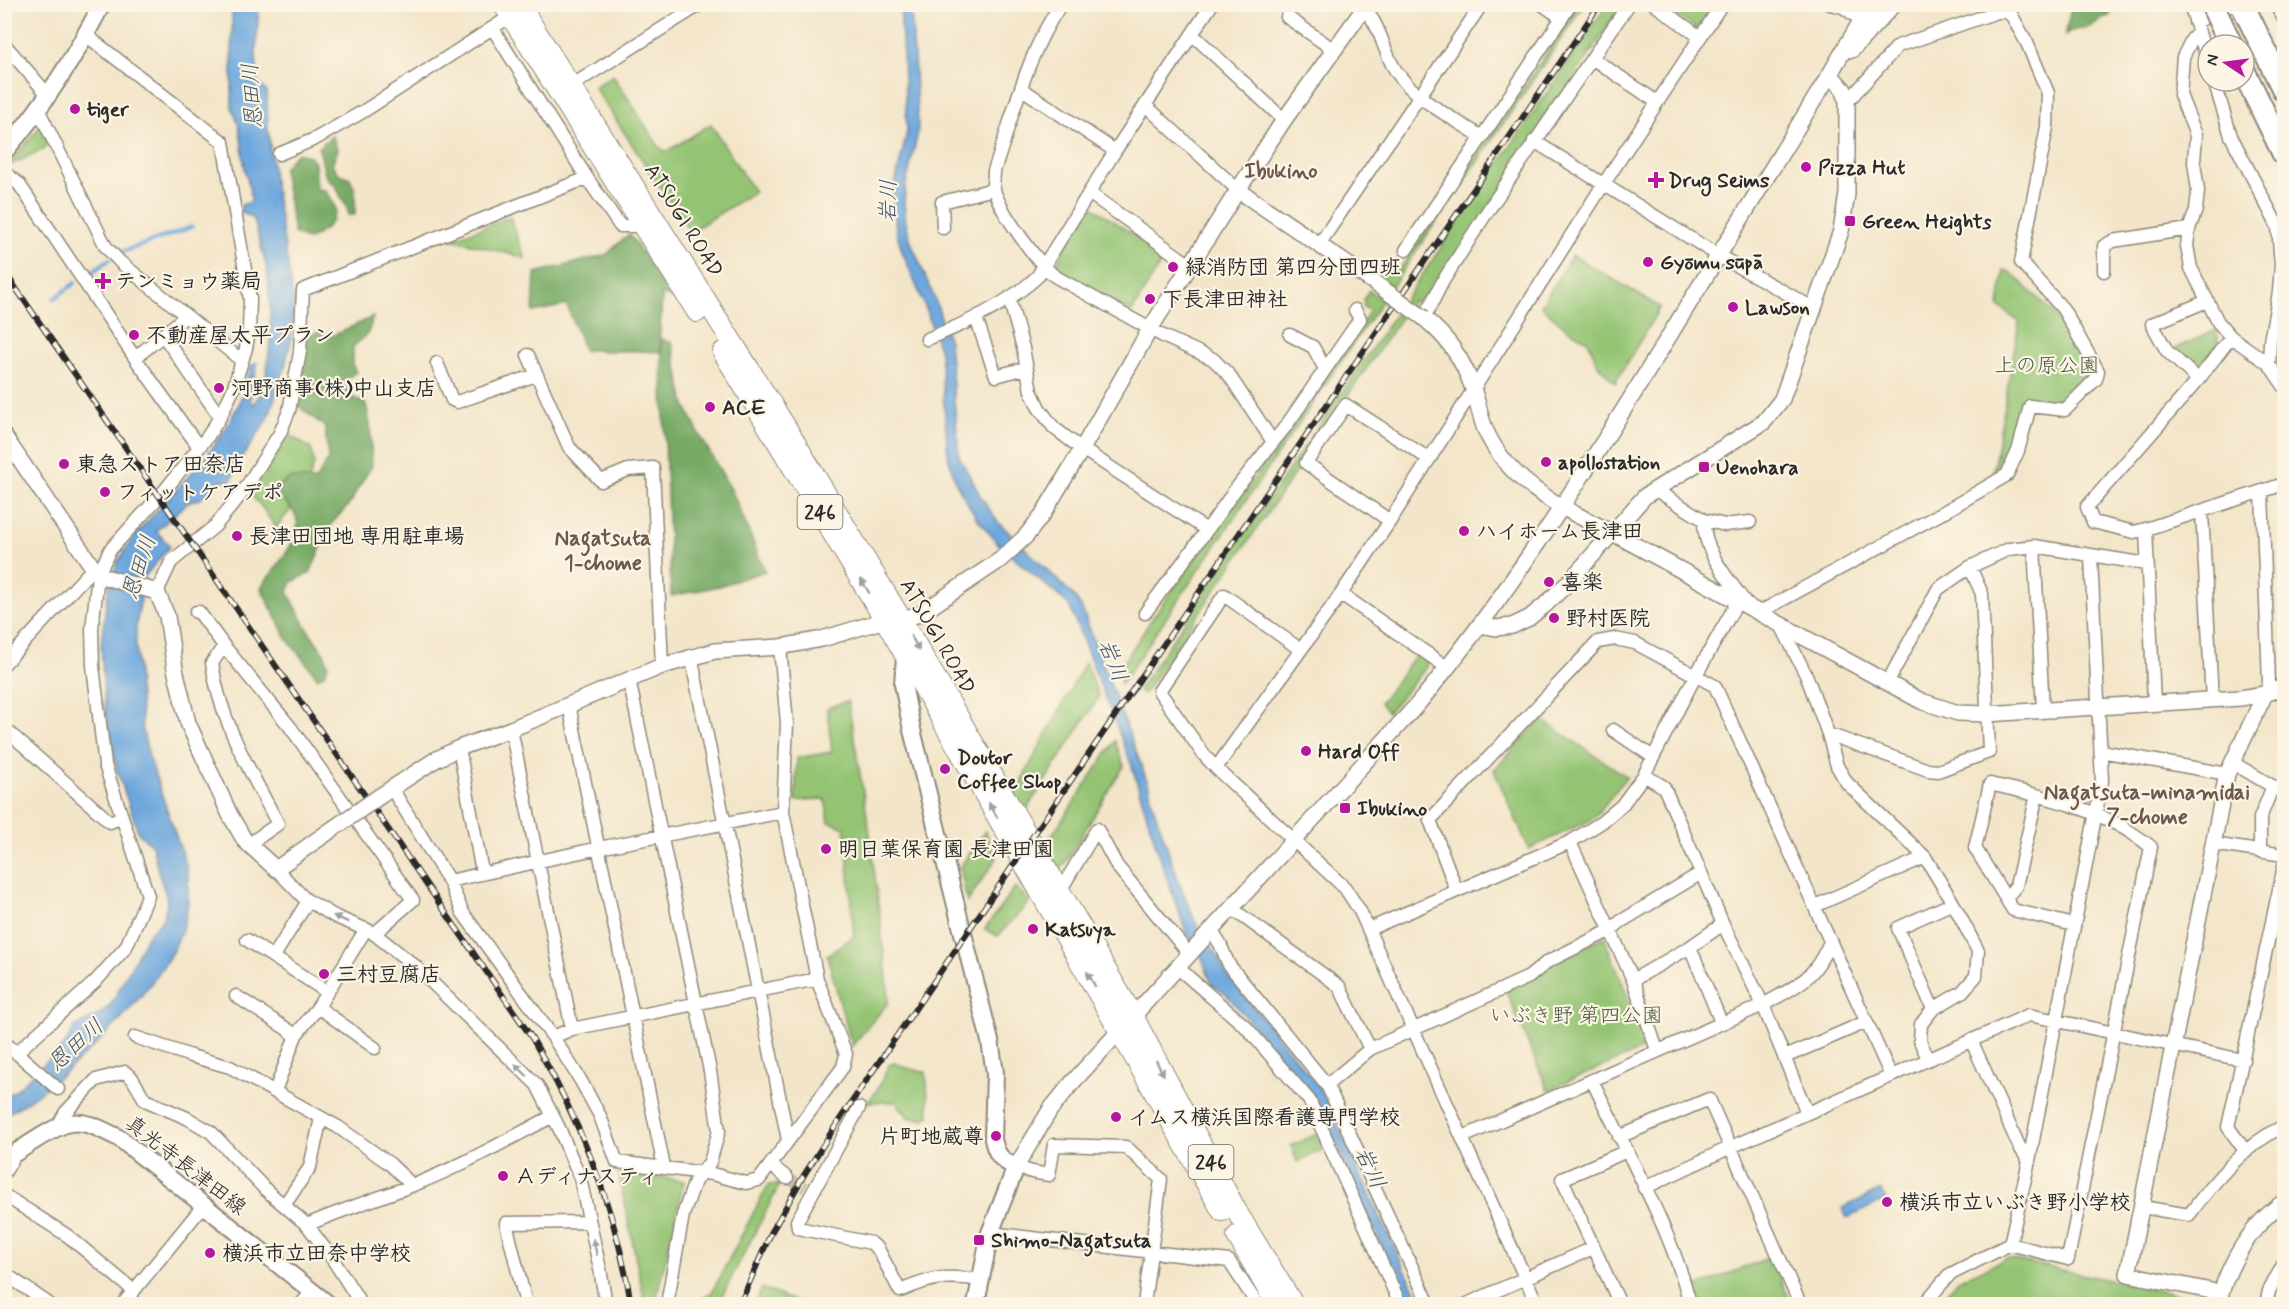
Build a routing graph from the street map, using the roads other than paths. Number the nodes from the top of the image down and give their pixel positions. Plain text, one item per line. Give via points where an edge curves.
1 (102, 4) edge
2 (700, 4) edge
3 (1061, 4) edge
4 (1212, 4) edge
5 (1482, 4) edge
6 (1542, 4) edge
7 (1571, 4) edge
8 (1629, 4) edge
9 (1654, 4) edge
10 (1722, 4) edge
11 (1830, 4) edge
12 (1873, 4) edge
13 (1894, 4) edge
14 (2190, 4) edge
15 (2212, 4) edge
16 (2276, 4) edge
17 (1847, 6) edge
18 (1365, 7) edge
19 (511, 8) edge
20 (2241, 8) edge
21 (1287, 17) dead end
22 (1562, 18) junction
23 (1862, 19) junction
24 (2284, 20) edge
25 (2197, 27) junction
26 (493, 28) junction
27 (2199, 33) edge
28 (2226, 33) edge
29 (1192, 34) junction
30 (86, 35) junction
31 (1700, 37) junction
32 (4, 44) edge
33 (1334, 50) junction
34 (1592, 58) junction
35 (1830, 74) junction
36 (571, 86) junction
37 (1022, 89) junction
38 (2284, 90) edge
39 (2218, 93) edge
40 (2254, 93) edge
41 (49, 96) junction
42 (1420, 96) junction
43 (1657, 102) junction
44 (1847, 102) junction
45 (1145, 105) junction
46 (39, 111) junction
47 (1284, 120) junction
48 (1482, 137) junction
49 (1534, 141) junction
50 (1115, 151) junction
51 (4, 152) edge
52 (279, 154) dead end
53 (2284, 154) edge
54 (4, 172) edge
55 (587, 178) junction
56 (1603, 184) junction
57 (994, 189) junction
58 (1238, 190) junction
59 (1089, 193) junction
60 (641, 222) junction
61 (943, 228) dead end
62 (2189, 229) junction
63 (1318, 246) junction
64 (1406, 250) dead end
65 (1719, 256) junction
66 (1190, 265) junction
67 (1043, 268) junction
68 (2104, 271) dead end
69 (1009, 298) junction
70 (2207, 301) junction
71 (1815, 309) junction
72 (1355, 310) dead end
73 (186, 315) junction
74 (976, 318) junction
75 (1424, 318) junction
76 (1150, 328) junction
77 (163, 335) junction
78 (1290, 335) dead end
79 (928, 338) dead end
80 (2231, 338) junction
81 (528, 355) dead end
82 (135, 358) junction
83 (242, 361) junction
84 (437, 363) dead end
85 (2269, 364) junction
86 (1026, 368) junction
87 (1325, 369) junction
88 (536, 375) junction
89 (2198, 380) junction
90 (2284, 386) edge
91 (1473, 390) junction
92 (220, 417) junction
93 (4, 436) edge
94 (1273, 442) junction
95 (199, 447) junction
96 (1082, 449) junction
97 (1429, 459) junction
98 (2284, 484) edge
99 (1654, 489) junction
100 (2262, 492) junction
101 (1563, 508) junction
102 (2202, 512) junction
103 (1704, 520) junction
104 (1390, 521) junction
105 (1750, 522) dead end
106 (2146, 529) junction
107 (1207, 530) junction
108 (1611, 532) junction
109 (2034, 546) junction
110 (2091, 556) junction
111 (2147, 564) junction
112 (1970, 567) junction
113 (98, 573) junction
114 (155, 591) junction
115 (1341, 594) junction
116 (1748, 607) junction
117 (196, 612) dead end
118 (1145, 613) dead end
119 (893, 620) junction
120 (1480, 625) junction
121 (1781, 625) junction
122 (224, 646) junction
123 (780, 647) junction
124 (1301, 650) junction
125 (691, 656) junction
126 (905, 657) junction
127 (4, 664) edge
128 (662, 666) junction
129 (1448, 668) junction
130 (1696, 675) junction
131 (629, 678) junction
132 (1887, 683) junction
133 (2284, 687) edge
134 (2265, 694) junction
135 (2212, 700) junction
136 (2154, 703) junction
137 (569, 705) junction
138 (2097, 706) junction
139 (2043, 709) junction
140 (1987, 714) junction
141 (4, 728) edge
142 (511, 729) junction
143 (1613, 730) dead end
144 (1828, 734) junction
145 (459, 748) junction
146 (2101, 751) junction
147 (1653, 757) junction
148 (1216, 768) junction
149 (2230, 768) junction
150 (1644, 775) junction
151 (2273, 786) junction
152 (386, 793) junction
153 (2284, 793) edge
154 (2037, 795) junction
155 (783, 812) junction
156 (2097, 813) junction
157 (122, 817) junction
158 (725, 823) junction
159 (662, 837) junction
160 (1293, 840) junction
161 (1570, 842) junction
162 (249, 844) junction
163 (2213, 844) junction
164 (599, 848) junction
165 (2259, 851) junction
166 (2284, 855) edge
167 (1925, 857) junction
168 (537, 862) junction
169 (2284, 866) edge
170 (276, 868) junction
171 (482, 872) junction
172 (1701, 873) junction
173 (449, 881) junction
174 (1456, 890) junction
175 (1060, 891) junction
176 (2006, 898) junction
177 (308, 901) junction
178 (1953, 903) junction
179 (1815, 906) junction
180 (1231, 908) junction
181 (1724, 924) junction
182 (2074, 925) junction
183 (1369, 929) junction
184 (1611, 930) junction
185 (1210, 931) junction
186 (370, 932) junction
187 (247, 940) dead end
188 (1830, 942) junction
189 (1690, 947) junction
190 (1190, 954) junction
191 (274, 956) junction
192 (1177, 968) junction
193 (817, 979) junction
194 (1633, 980) junction
195 (327, 992) junction
196 (757, 992) junction
197 (236, 996) dead end
198 (695, 1005) junction
199 (1762, 1005) junction
200 (318, 1007) junction
201 (1933, 1009) junction
202 (633, 1018) junction
203 (2054, 1020) junction
204 (1866, 1022) junction
205 (1126, 1023) junction
206 (1721, 1023) junction
207 (572, 1029) junction
208 (1413, 1029) junction
209 (2112, 1033) junction
210 (296, 1035) junction
211 (135, 1036) dead end
212 (553, 1037) junction
213 (1971, 1040) junction
214 (4, 1042) edge
215 (2175, 1046) junction
216 (375, 1048) dead end
217 (1370, 1049) junction
218 (1657, 1050) junction
219 (18, 1054) junction
220 (1785, 1057) junction
221 (1928, 1059) junction
222 (2243, 1060) junction
223 (1891, 1076) junction
224 (1592, 1080) junction
225 (1327, 1085) junction
226 (55, 1087) dead end
227 (275, 1091) junction
228 (859, 1108) dead end
229 (1807, 1113) junction
230 (553, 1116) junction
231 (321, 1118) junction
232 (2284, 1126) edge
233 (57, 1128) junction
234 (1463, 1137) junction
235 (1619, 1137) junction
236 (788, 1140) junction
237 (1731, 1147) junction
238 (1627, 1151) junction
239 (2246, 1152) junction
240 (8, 1158) edge
241 (2029, 1161) junction
242 (771, 1165) junction
243 (664, 1167) junction
244 (1016, 1167) junction
245 (702, 1172) junction
246 (4, 1173) edge
247 (787, 1178) tunnel mouth
248 (412, 1185) junction
249 (1644, 1188) junction
250 (4, 1195) edge
251 (2284, 1202) edge
252 (285, 1204) junction
253 (203, 1206) junction
254 (2142, 1207) junction
255 (589, 1222) junction
256 (307, 1225) junction
257 (990, 1233) junction
258 (2010, 1244) junction
259 (1593, 1248) junction
260 (1151, 1253) junction
261 (2284, 1263) edge
262 (6, 1277) edge
263 (1526, 1279) junction
264 (980, 1280) junction
265 (134, 1291) junction
266 (307, 1298) edge
267 (2220, 1299) edge
268 (44, 1303) edge
269 (123, 1305) edge
270 (328, 1305) edge
271 (361, 1305) edge
272 (526, 1305) edge
273 (606, 1305) edge
274 (667, 1305) edge
275 (976, 1305) edge
276 (1144, 1305) edge
277 (1257, 1305) edge
278 (1276, 1305) edge
279 (1293, 1305) edge
280 (1400, 1305) edge
281 (1429, 1305) edge
282 (1467, 1305) edge
283 (1537, 1305) edge
284 (1620, 1305) edge
285 (1690, 1305) edge
286 (1800, 1305) edge
287 (1924, 1305) edge
288 (2266, 1305) edge

1 - 30 main road
2 - 36 street
3 - 37 street via 1042,36
4 - 29 street
5 - 42 street
6 - 22 street
7 - 22 street
8 - 34 street
9 - 31 street
10 - 31 street
11 - 17 street
12 - 23 street
13 - 35 street
14 - 25 street
15 - 28 highway, bridge
16 - 24 street
17 - 23 street
18 - 33 street
18 - 42 street via 1395,70
19 - 26 street
19 - 36 highway, ATSUGI ROAD / 246
19 - 60 highway, ATSUGI ROAD / 246
20 - 25 street
20 - 38 highway
21 - 33 street
22 - 48 street
23 - 35 street
25 - 27 street
25 - 62 street via 2183,57 2180,95 2196,135 2198,191
26 - 52 street via 364,111
26 - 55 street
29 - 45 street
29 - 47 street
30 - 41 main road
30 - 83 street via 223,142 250,298 249,332
31 - 43 street
32 - 41 street
33 - 47 street
34 - 43 street
34 - 49 street
35 - 44 street via 1844,90
35 - 65 street
36 - 119 highway, ATSUGI ROAD / 246 via 784,424
37 - 50 street
37 - 57 street via 994,171
39 - 85 street via 2231,136 2278,227 2281,262
40 - 53 highway
41 - 46 main road
42 - 48 street
42 - 63 street
43 - 56 street
44 - 71 street via 1847,194 1841,231
44 - 116 street via 1898,46 1997,12 2013,16 2048,93 2047,127 2021,262 2063,309 2098,371 2096,379 2065,410 2030,406 2019,452 2007,475 1875,551
45 - 50 street
45 - 58 street
46 - 51 main road
46 - 73 street via 106,248
47 - 58 street
48 - 64 street
49 - 56 street
49 - 75 street via 1443,281
50 - 59 street
54 - 82 street via 19,184
55 - 60 street via 620,226
55 - 114 street via 303,290 300,352 289,411 280,433 243,492 214,526 171,562
56 - 65 street
56 - 91 street
57 - 61 street via 942,202
57 - 67 street
58 - 63 street
58 - 66 street
59 - 66 street
59 - 67 street
119 -> 60 highway, ATSUGI ROAD / 246
62 - 68 street via 2104,246
62 - 70 street via 2191,268
63 - 75 street, bridge
65 - 71 street
65 - 101 street
66 - 76 street
67 - 69 street
67 - 76 street
69 - 74 street
69 - 86 street
70 - 80 street
70 - 89 street via 2152,324 2167,351
71 - 99 street via 1782,399 1764,422
72 - 87 street via 1360,319
73 - 77 street
73 - 83 street
74 - 79 street
74 - 86 street via 996,376
75 - 91 street via 1456,351
76 - 94 street via 1213,359 1229,375
76 - 96 street
77 - 82 street
77 - 92 street
78 - 87 street via 1313,347
80 - 85 street
80 - 89 street
81 - 88 street
82 - 95 street
83 - 92 street
84 - 88 street via 457,402
85 - 90 street
86 - 96 street via 1039,408 1054,428
87 - 94 street
88 - 128 street via 569,447 601,481 628,470 652,468
89 - 106 street via 2087,507 2093,522 2134,532
91 - 97 street
91 - 101 street via 1485,428 1506,463 1538,493
92 - 95 street
93 - 113 street
94 - 107 street
95 - 113 street via 110,550
96 - 107 street
96 - 119 street via 1043,513 1002,558 920,614
97 - 104 street
97 - 104 street via 1346,405 1306,463
98 - 100 street
99 - 103 street
99 - 108 street
100 - 102 street
100 - 134 street via 2269,682
101 - 108 street
101 - 120 street
102 - 106 street
102 - 135 street
103 - 105 street via 1725,525
103 - 116 street via 1704,532 1717,563
104 - 115 street
106 - 111 street
107 - 118 street
108 - 116 street
108 - 120 street via 1569,582 1528,618 1512,626
109 - 110 street
109 - 112 street via 2009,549
109 - 139 street
110 - 111 street
110 - 138 street
111 - 136 street
112 - 132 street via 1938,589
112 - 140 street via 1982,594
113 - 114 street
113 - 127 street
113 - 157 street via 93,666 105,765
114 - 162 street via 169,615 175,669 188,723 230,815
115 - 124 street
115 - 129 street
116 - 121 street
116 - 130 street
117 - 122 street
119 - 123 street
119 - 126 highway, ATSUGI ROAD / 246
119 -> 175 highway, ATSUGI ROAD / 246
120 - 129 street
121 - 132 street
121 - 144 street via 1807,677
122 - 162 street via 212,663 225,718 278,824
122 - 186 street via 291,728 412,900
123 - 125 street
123 - 155 street via 787,723
124 - 148 street
124 - 148 street via 1224,595 1159,691
125 - 128 street
125 - 158 street
205 -> 126 highway, ATSUGI ROAD / 246
126 - 244 main road via 903,684 912,730 990,1041 995,1073 995,1149 1000,1158
128 - 131 street
129 - 160 street
130 - 147 street
130 - 174 street via 1635,643 1615,639 1598,642 1430,820
130 - 179 street via 1714,686
131 - 137 street
131 - 159 street
132 - 140 street via 1921,701 1958,713
133 - 134 street
134 - 135 street
134 - 149 street
135 - 136 street
136 - 138 street
137 - 142 street
137 - 164 street
138 - 139 street
138 - 146 street
139 - 140 street
140 - 144 street via 1989,752 1938,771
141 - 157 street via 110,822
142 - 145 street
142 - 168 street
143 - 147 street
144 - 167 street via 1837,766 1847,783
145 - 152 street
145 - 171 street
146 - 149 street
146 - 156 street
147 - 150 street
148 - 160 street
149 - 151 street
149 - 163 street
150 - 161 street via 1622,805
150 - 172 street via 1664,787
151 - 153 street
151 - 165 street via 2260,818
152 - 170 street, bridge
152 - 173 street
154 - 156 street
154 - 176 street via 2016,886
154 - 176 street via 1990,784 1976,848
155 - 158 street
155 - 193 street
156 - 182 street
156 - 209 street via 2154,848
157 - 219 street via 148,896 126,947 96,981
158 - 159 street
158 - 196 street
159 - 164 street
159 - 198 street
160 - 180 street
160 - 183 street via 1345,888
161 - 174 street
161 - 184 street
162 - 170 street
163 - 165 street
163 - 215 street via 2205,859
164 - 168 street
164 - 202 street
165 - 166 street
167 - 178 street
167 - 179 street
168 - 171 street
168 - 207 street
169 - 222 street
170 - 177 street
171 - 173 street
172 - 181 street
172 - 184 street
173 - 212 street via 463,913
174 - 183 street
175 - 190 street via 1097,829 1118,866
175 - 205 highway, ATSUGI ROAD / 246
176 - 182 street via 2013,910
186 -> 177 street
177 - 191 street
178 - 201 street via 1978,951 1976,975 1962,992
178 - 201 street via 1898,928
179 - 188 street
180 - 185 street
180 - 217 street via 1339,986
181 - 189 street
181 - 199 street
182 - 203 street
183 - 208 street
184 - 194 street
184 - 208 street via 1546,962 1529,977
185 - 190 street
185 - 225 street via 1228,964
186 - 195 street
230 -> 186 street via 537,1085 415,966
187 - 191 street
188 - 199 street via 1807,980
188 - 204 street
189 - 194 street
189 - 206 street
190 - 192 street
191 - 195 street
192 - 205 street
192 - 280 street via 1246,1027 1308,1100
193 - 196 street
193 - 236 street via 846,1054 843,1066
194 - 218 street
195 - 200 street
196 - 198 street
196 - 236 street
197 - 210 street
198 - 202 street
198 - 245 street via 719,1131 710,1162
199 - 206 street
199 - 220 street
200 - 210 street
200 - 216 street
201 - 221 street via 1921,1024 1920,1041
202 - 207 street
202 - 243 street
203 - 209 street
203 - 213 street via 2029,1015
203 - 241 street
204 - 220 street
204 - 223 street
205 - 244 street via 1050,1110
205 - 278 highway, ATSUGI ROAD / 246
205 -> 279 highway, ATSUGI ROAD / 246
206 - 218 street
207 - 212 street
208 - 217 street
208 - 234 street
209 - 215 street
209 - 258 street via 2068,1259
210 - 227 street
211 - 227 street via 230,1067
212 - 243 street via 600,1116 617,1162
213 - 221 street
213 - 241 street
214 - 219 street
215 - 222 street
215 - 254 street
217 - 225 street
218 - 224 street
219 - 226 street
220 - 229 street
221 - 223 street
222 - 239 street via 2228,1127
223 - 229 street
224 - 234 street
224 - 235 street
225 - 281 street
227 - 231 street
228 - 264 street via 809,1190 798,1228 871,1243 900,1291 929,1279 950,1276
229 - 237 street
230 - 248 street
230 - 255 street via 580,1178
231 - 248 street via 358,1140
231 - 252 street via 310,1167
232 - 239 street
233 - 240 main road, 真光寺長津田線
233 - 252 street via 65,1113 96,1080 124,1072 132,1078 144,1100 211,1132 266,1190
233 - 253 main road, 真光寺長津田線 via 70,1123 87,1124 118,1138
234 - 263 street
235 - 237 street via 1709,1099
235 - 238 street
236 - 242 street
237 - 249 street
237 - 286 street
238 - 249 street
238 - 259 street via 1562,1179
239 - 254 street via 2188,1215
240 - 246 street via 12,1160
241 - 258 street
242 - 245 street via 759,1180 746,1183
242 - 247 street
243 - 245 street
244 - 257 main road
244 - 260 street via 1049,1175 1054,1145 1126,1147 1161,1179
245 - 274 street via 683,1215
248 - 256 street
249 - 285 street via 1683,1274
250 - 265 street via 68,1236
251 - 267 street via 2258,1225 2244,1245
252 - 256 street
253 - 265 street
253 - 266 main road, 真光寺長津田線
254 - 267 street via 2128,1274
255 - 272 street via 506,1223
273 -> 255 street
256 - 271 street
257 - 260 street
257 - 264 main road
258 - 287 street via 1949,1275
259 - 263 street
259 - 284 street
260 - 276 street
260 - 277 street via 1228,1261
261 - 288 street
262 - 268 street
263 - 282 street
263 - 283 street
264 - 275 main road
265 - 269 street
266 - 270 main road, 真光寺長津田線

